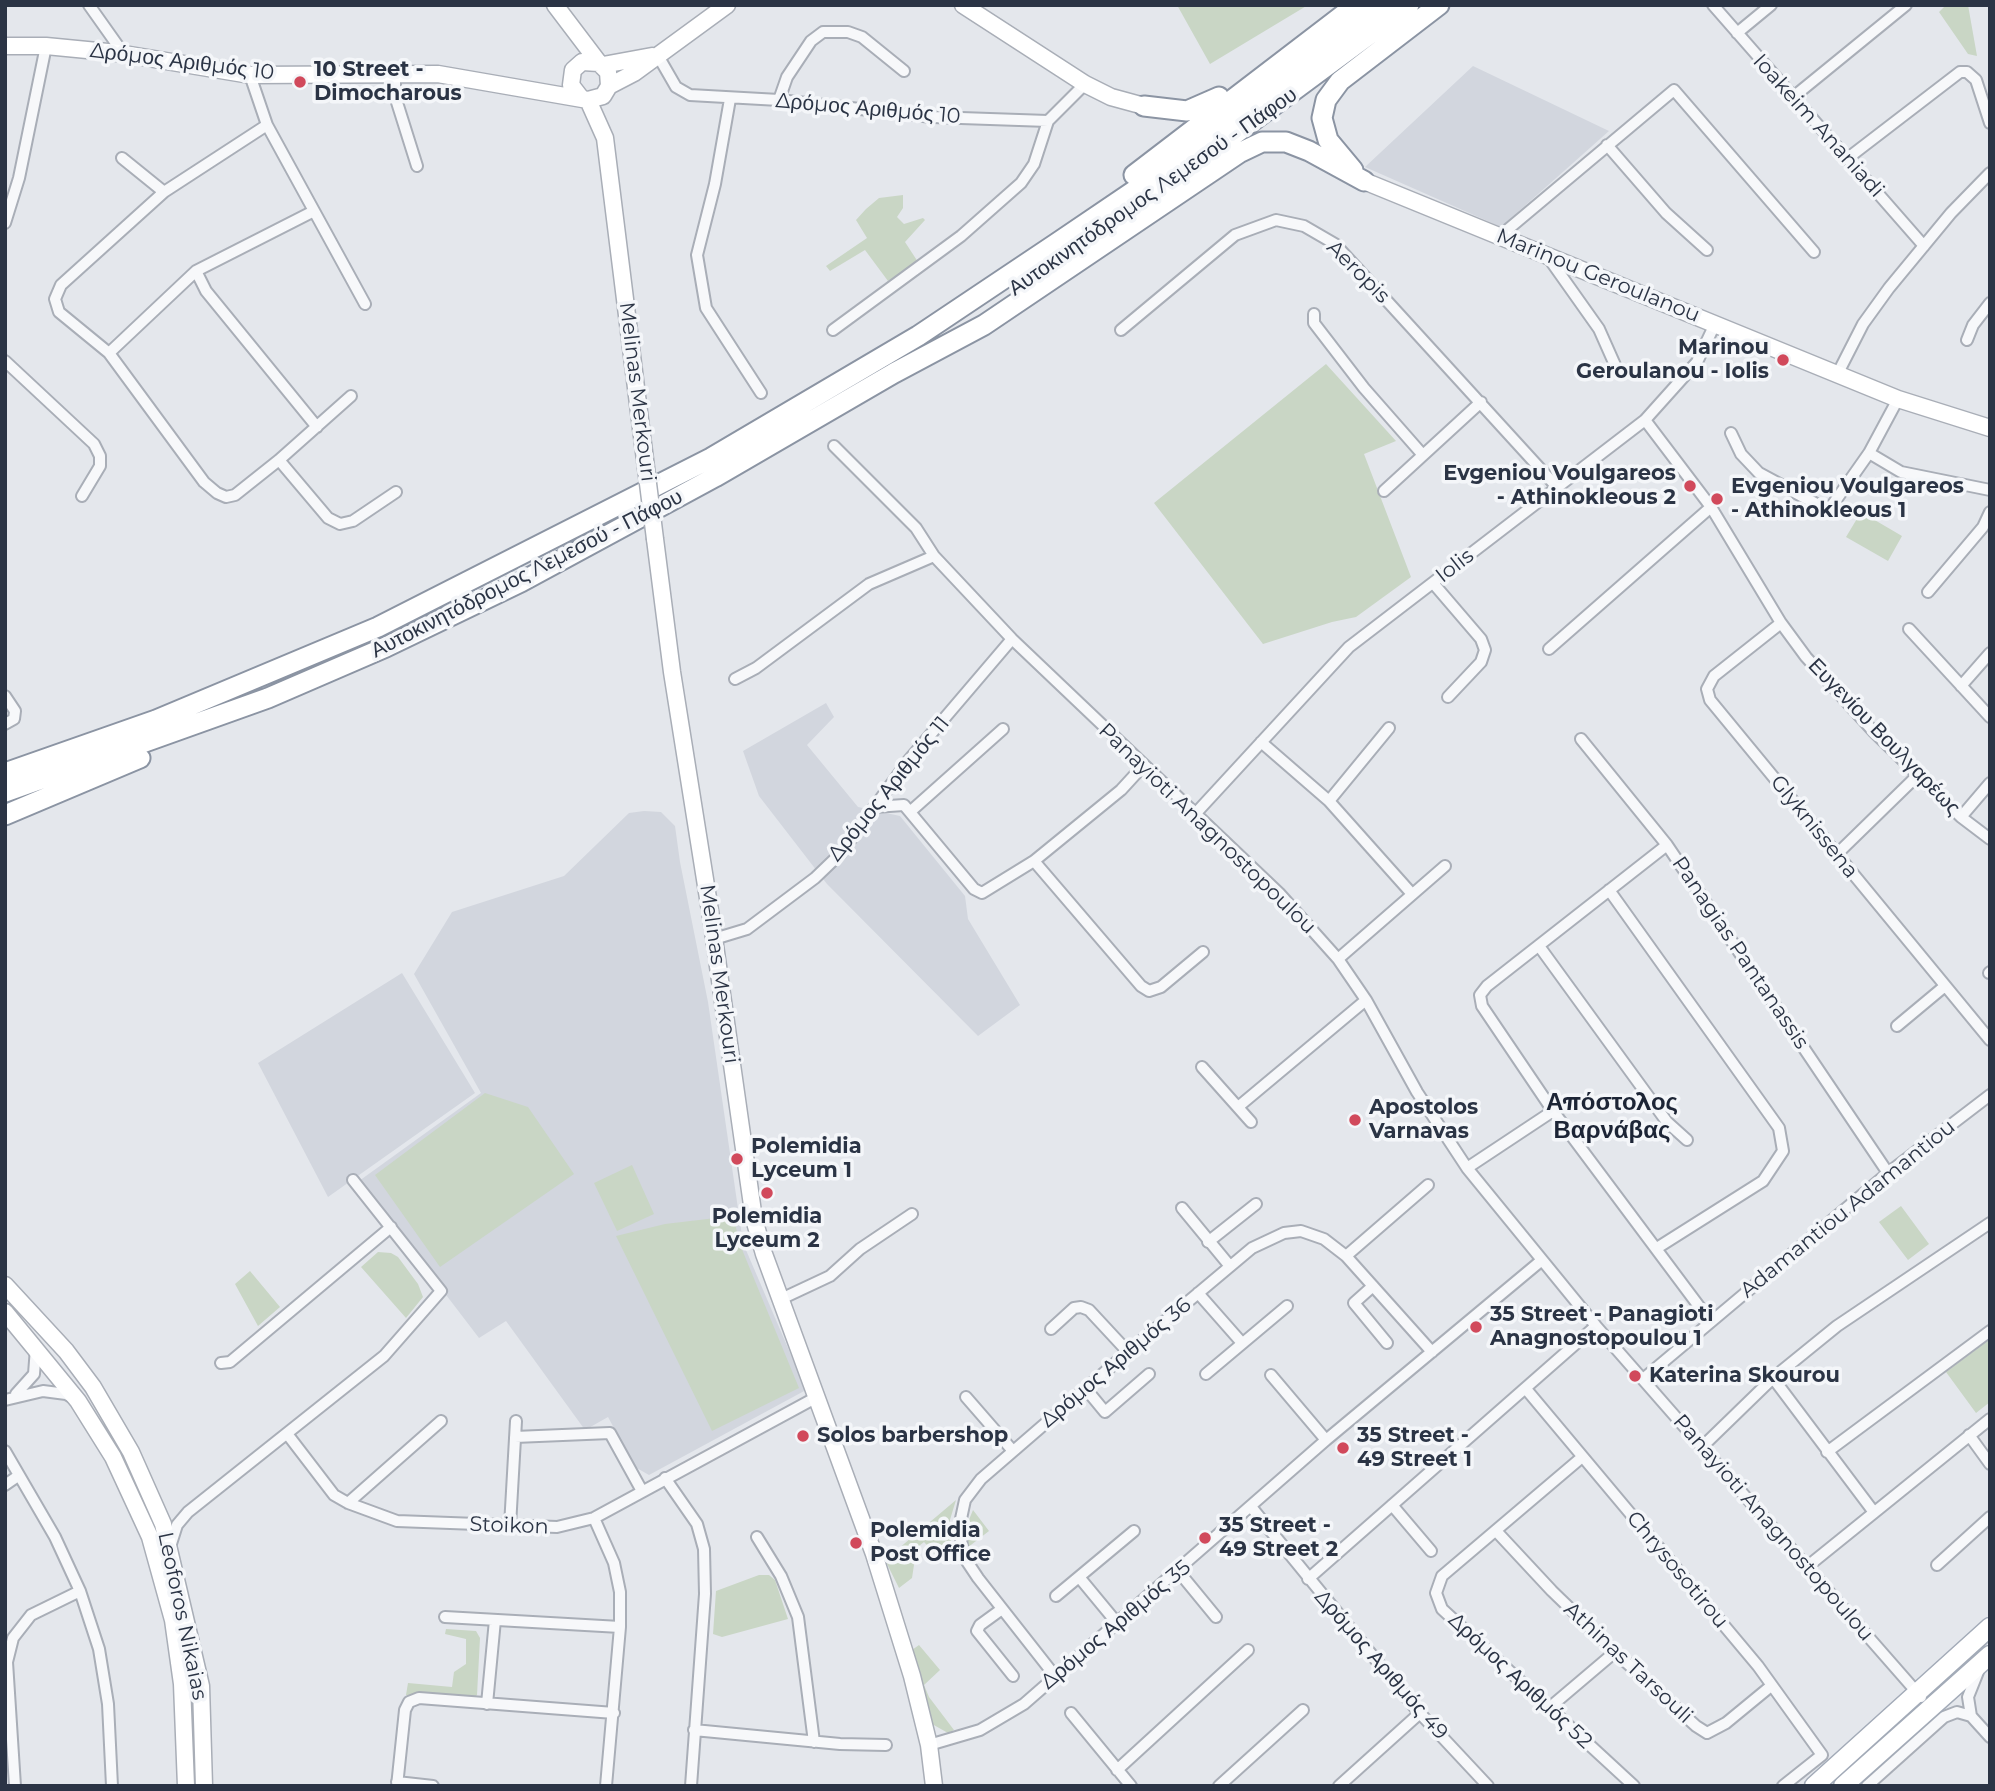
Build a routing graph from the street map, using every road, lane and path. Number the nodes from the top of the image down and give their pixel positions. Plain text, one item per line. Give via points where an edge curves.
1 (89, 5) edge
2 (727, 5) edge
3 (963, 5) edge
4 (1356, 5) edge
5 (1383, 5) edge
6 (1409, 5) edge
7 (1439, 5) edge
8 (1713, 5) edge
9 (1771, 5) edge
10 (1906, 5) edge
11 (559, 11) edge
12 (1737, 33) junction
13 (1385, 45) junction
14 (5, 46) edge
15 (46, 46) junction
16 (123, 54) junction
17 (655, 55) junction
18 (601, 64) junction
19 (904, 71) dead end
20 (572, 72) junction
21 (395, 73) junction
22 (250, 75) junction
23 (1261, 75) junction
24 (1085, 84) junction
25 (525, 87) junction
26 (608, 88) junction
27 (1792, 98) junction
28 (585, 99) junction
29 (730, 99) junction
30 (779, 100) junction
31 (1143, 106) joint
32 (1048, 121) junction
33 (1990, 123) edge
34 (267, 125) junction
35 (605, 138) junction
36 (1607, 145) junction
37 (122, 158) dead end
38 (1848, 158) junction
39 (1202, 161) junction
40 (417, 166) dead end
41 (1990, 173) edge
42 (1364, 181) junction
43 (164, 192) junction
44 (314, 211) junction
45 (5, 223) edge
46 (1500, 236) junction
47 (1057, 243) junction
48 (1924, 246) junction
49 (1707, 250) dead end
50 (1814, 252) dead end
51 (1546, 255) junction
52 (196, 271) junction
53 (1990, 303) edge
54 (365, 304) dead end
55 (1314, 314) dead end
56 (1715, 324) junction
57 (833, 330) dead end
58 (1121, 330) dead end
59 (1967, 340) dead end
60 (110, 353) junction
61 (5, 361) edge
62 (1615, 365) dead end
63 (894, 373) junction
64 (1838, 373) junction
65 (761, 393) dead end
66 (351, 396) dead end
67 (1898, 399) junction
68 (1481, 402) junction
69 (1645, 420) junction
70 (317, 427) junction
71 (1990, 428) edge
72 (1731, 433) dead end
73 (762, 440) junction
74 (834, 446) dead end
75 (1868, 453) junction
76 (1422, 454) junction
77 (279, 460) junction
78 (1556, 486) junction
79 (1990, 490) edge
80 (1384, 491) dead end
81 (396, 492) dead end
82 (82, 496) dead end
83 (1711, 507) junction
84 (1990, 512) edge
85 (934, 556) junction
86 (1433, 583) junction
87 (1928, 592) dead end
88 (1781, 623) junction
89 (1909, 629) dead end
90 (1012, 639) junction
91 (1549, 649) dead end
92 (1990, 653) edge
93 (735, 679) dead end
94 (250, 681) junction
95 (1961, 686) junction
96 (5, 696) edge
97 (1448, 697) dead end
98 (268, 698) junction
99 (1990, 717) edge
100 (5, 724) edge
101 (1389, 728) dead end
102 (1003, 729) dead end
103 (1581, 739) dead end
104 (1261, 742) junction
105 (5, 761) edge
106 (1143, 766) junction
107 (5, 773) edge
108 (1918, 775) junction
109 (1990, 783) edge
110 (5, 792) edge
111 (1329, 802) junction
112 (874, 807) junction
113 (911, 811) junction
114 (1196, 813) junction
115 (5, 815) edge
116 (1961, 817) junction
117 (1990, 839) edge
118 (1667, 845) junction
119 (1837, 853) junction
120 (1034, 861) junction
121 (1445, 866) dead end
122 (1609, 890) junction
123 (1412, 894) junction
124 (714, 939) junction
125 (1539, 946) junction
126 (1203, 952) dead end
127 (1338, 959) junction
128 (1945, 986) junction
129 (1366, 1000) junction
130 (1897, 1026) dead end
131 (1990, 1040) edge
132 (1202, 1067) dead end
133 (1990, 1095) edge
134 (1238, 1107) junction
135 (1553, 1111) junction
136 (1251, 1122) dead end
137 (1687, 1140) dead end
138 (1467, 1168) junction
139 (1888, 1173) junction
140 (353, 1180) dead end
141 (1428, 1185) dead end
142 (1256, 1204) dead end
143 (1182, 1208) dead end
144 (912, 1214) dead end
145 (1990, 1223) edge
146 (391, 1227) junction
147 (1208, 1242) junction
148 (1657, 1248) junction
149 (1346, 1256) junction
150 (1542, 1260) junction
151 (1228, 1265) junction
152 (5, 1285) edge
153 (1373, 1286) junction
154 (1198, 1293) junction
155 (781, 1299) junction
156 (1287, 1306) dead end
157 (5, 1312) edge
158 (1710, 1321) junction
159 (1596, 1326) junction
160 (1051, 1329) dead end
161 (1990, 1331) edge
162 (1242, 1343) junction
163 (1387, 1343) dead end
164 (36, 1348) junction
165 (1128, 1352) junction
166 (1432, 1352) junction
167 (221, 1363) dead end
168 (1149, 1374) dead end
169 (1206, 1374) dead end
170 (1271, 1374) dead end
171 (1773, 1378) junction
172 (1643, 1379) junction
173 (1526, 1389) junction
174 (1086, 1390) junction
175 (817, 1397) junction
176 (966, 1397) dead end
177 (10, 1398) edge
178 (78, 1401) junction
179 (1990, 1419) edge
180 (441, 1421) dead end
181 (516, 1421) dead end
182 (288, 1435) junction
183 (1969, 1435) junction
184 (515, 1437) junction
185 (1326, 1440) junction
186 (1703, 1446) junction
187 (5, 1451) edge
188 (1013, 1451) junction
189 (1827, 1452) junction
190 (1581, 1458) junction
191 (1990, 1464) edge
192 (18, 1476) junction
193 (665, 1478) junction
194 (5, 1485) edge
195 (642, 1491) junction
196 (348, 1503) junction
197 (1392, 1505) junction
198 (1252, 1508) junction
199 (157, 1511) junction
200 (1873, 1511) junction
201 (188, 1512) junction
202 (1990, 1517) edge
203 (594, 1518) junction
204 (510, 1526) junction
205 (1134, 1531) dead end
206 (1497, 1532) junction
207 (757, 1536) dead end
208 (170, 1548) junction
209 (1431, 1551) dead end
210 (1937, 1565) dead end
211 (1808, 1566) junction
212 (1179, 1572) junction
213 (1079, 1577) junction
214 (1308, 1579) junction
215 (80, 1591) junction
216 (1056, 1595) dead end
217 (1002, 1609) junction
218 (445, 1617) dead end
219 (1216, 1617) dead end
220 (495, 1620) junction
221 (1117, 1623) junction
222 (620, 1627) junction
223 (1990, 1627) edge
224 (1248, 1650) dead end
225 (1615, 1652) junction
226 (1988, 1657) edge
227 (1013, 1676) dead end
228 (1055, 1676) junction
229 (1771, 1686) junction
230 (1917, 1693) junction
231 (487, 1704) junction
232 (1931, 1707) junction
233 (1549, 1708) junction
234 (1303, 1710) dead end
235 (614, 1713) junction
236 (1071, 1713) dead end
237 (1420, 1713) junction
238 (1971, 1716) junction
239 (694, 1730) junction
240 (1990, 1737) edge
241 (814, 1742) junction
242 (886, 1745) dead end
243 (929, 1745) junction
244 (1117, 1770) junction
245 (397, 1784) edge
246 (1485, 1784) edge
247 (15, 1786) edge
248 (112, 1786) edge
249 (186, 1786) edge
250 (204, 1786) edge
251 (433, 1786) edge
252 (606, 1786) edge
253 (691, 1786) edge
254 (934, 1786) edge
255 (1131, 1786) edge
256 (1219, 1786) edge
257 (1339, 1786) edge
258 (1634, 1786) edge
259 (1783, 1786) edge
260 (1814, 1786) edge
261 (1843, 1786) edge
262 (1867, 1786) edge

1 - 16 street
2 - 17 main road
3 - 24 main road
4 - 23 highway
5 - 47 highway, Αυτοκινητόδρομος Λεμεσού - Πάφου
6 - 39 highway, Αυτοκινητόδρομος Λεμεσού - Πάφου
7 - 13 highway
8 - 12 street, Ioakeim Ananiadi
9 - 12 street
10 - 27 street
11 - 18 main road
11 - 20 main road
12 - 27 street, Ioakeim Ananiadi
13 - 39 highway
13 - 42 highway via 1340,81 1326,100 1322,118 1340,159
14 - 15 main road, Δρόμος Αριθμός 10
15 - 16 main road, Δρόμος Αριθμός 10
15 - 45 street
16 - 22 main road, Δρόμος Αριθμός 10
17 - 18 main road
17 - 26 main road
17 - 29 street, Δρόμος Αριθμός 10 via 676,87 690,95
18 - 20 main road via 588,61
18 - 26 main road via 608,72
19 - 30 street via 862,37 823,32 811,41 787,77
20 - 25 main road, Δρόμος Αριθμός 10 via 546,85
20 - 28 main road via 573,91
21 - 22 main road, Δρόμος Αριθμός 10
21 - 25 main road, Δρόμος Αριθμός 10 via 438,74
21 - 40 street via 395,96
22 - 34 street
23 - 31 highway via 1187,111
23 - 47 highway via 1129,178
24 - 31 main road
24 - 32 street
25 - 28 main road, Δρόμος Αριθμός 10
26 - 28 main road via 603,96
26 - 35 main road, Melinas Merkouri
27 - 38 street, Ioakeim Ananiadi
28 - 35 main road, Melinas Merkouri
29 - 30 street, Δρόμος Αριθμός 10
29 - 65 street via 697,255 706,308
30 - 32 street, Δρόμος Αριθμός 10 via 932,117
32 - 57 street via 1034,164 1021,183 961,236
33 - 38 street via 1976,79 1966,72 1952,75
34 - 43 street
34 - 44 street
35 - 124 main road, Melinas Merkouri, bridge via 672,672
36 - 46 street
36 - 49 street via 1666,213
36 - 50 street via 1674,90
37 - 43 street
38 - 48 street, Ioakeim Ananiadi
39 - 63 highway, Αυτοκινητόδρομος Λεμεσού - Πάφου
41 - 48 street
42 - 46 main road, Marinou Geroulanou
42 - 63 highway via 1297,146 1262,142 984,325
43 - 60 street via 61,285 55,299 59,312
44 - 52 street
44 - 54 street
46 - 51 main road, Marinou Geroulanou
47 - 73 highway, Αυτοκινητόδρομος Λεμεσού - Πάφου
48 - 64 street via 1863,324
51 - 56 main road, Marinou Geroulanou
51 - 62 street via 1599,329
52 - 60 street
52 - 70 street via 206,291
53 - 59 street
55 - 76 street via 1322,334
56 - 64 main road, Marinou Geroulanou
56 - 69 street, Iolis via 1698,362
58 - 68 street, Aeropis via 1235,235 1276,220 1304,226 1335,244
60 - 77 street via 217,494 235,495
61 - 82 street via 94,444 100,466
63 - 73 highway
64 - 67 main road, Marinou Geroulanou
66 - 70 street
67 - 71 main road, Marinou Geroulanou
67 - 75 street
68 - 76 street
68 - 78 street, Aeropis
69 - 78 street, Iolis
69 - 83 street, Ευγενίου Βουλγαρέως
70 - 77 street
72 - 75 street via 1741,454 1759,473 1822,507 1831,507
73 - 94 highway, Αυτοκινητόδρομος Λεμεσού - Πάφου via 378,627
73 - 98 highway, Αυτοκινητόδρομος Λεμεσού - Πάφου via 521,582
74 - 85 street, Panayioti Anagnostopoulou via 916,528
75 - 79 street via 1901,472
76 - 80 street
77 - 81 street via 328,518 340,524 353,522
78 - 86 street, Iolis
83 - 88 street, Ευγενίου Βουλγαρέως
83 - 91 street
84 - 87 street via 1983,527
85 - 90 street, Panayioti Anagnostopoulou
85 - 93 street via 869,584
86 - 97 street via 1481,639 1485,650 1482,662
86 - 104 street, Iolis via 1349,648
88 - 108 street, Ευγενίου Βουλγαρέως via 1806,657
88 - 119 street, Glyknissena via 1714,676 1707,689 1710,700
89 - 95 street
90 - 106 street, Panayioti Anagnostopoulou
90 - 112 street, Δρόμος Αριθμός 11
92 - 95 street
94 - 105 highway
94 - 107 highway, Αυτοκινητόδρομος Λεμεσού - Πάφου
95 - 99 street
96 - 100 street via 15,711 14,719
98 - 110 highway, Αυτοκινητόδρομος Λεμεσού - Πάφου
98 - 115 highway via 177,743
101 - 111 street
102 - 113 street
103 - 118 street, Panagias Pantanassis
104 - 111 street
104 - 114 street, Iolis
106 - 114 street, Panayioti Anagnostopoulou
106 - 120 street via 1121,790
108 - 116 street, Ευγενίου Βουλγαρέως
108 - 119 street
109 - 116 street
111 - 123 street
112 - 113 street via 898,803
112 - 124 street, Δρόμος Αριθμός 11 via 841,853 815,878 747,929
113 - 120 street via 974,889 982,892
114 - 127 street, Panayioti Anagnostopoulou via 1279,893
116 - 117 street, Ευγενίου Βουλγαρέως
118 - 122 street
118 - 139 street, Panagias Pantanassis
119 - 128 street, Glyknissena
120 - 126 street via 1149,991 1161,987
121 - 123 street
122 - 125 street
122 - 148 street via 1779,1128 1783,1151 1763,1181
123 - 127 street
124 - 155 main road, Melinas Merkouri via 754,1219
125 - 135 street via 1480,995 1482,1006
125 - 137 street via 1667,1122
127 - 129 street, Panayioti Anagnostopoulou
128 - 130 street
128 - 131 street, Glyknissena
129 - 134 street
129 - 138 street, Panayioti Anagnostopoulou via 1417,1092
132 - 134 street
133 - 139 street, Adamantiou Adamantiou
134 - 136 street
135 - 138 street
135 - 148 street
138 - 150 street, Panayioti Anagnostopoulou
139 - 158 street, Adamantiou Adamantiou
140 - 146 street
141 - 149 street
142 - 147 street
143 - 147 street
144 - 155 street via 830,1276
145 - 171 street via 1874,1299
146 - 167 street via 229,1362
146 - 182 street via 441,1291 384,1356
147 - 151 street
148 - 158 street
149 - 151 street, Δρόμος Αριθμός 36 via 1324,1239 1301,1231 1265,1240
149 - 153 street, Δρόμος Αριθμός 36
150 - 159 street, Panayioti Anagnostopoulou
150 - 166 street, Δρόμος Αριθμός 35
151 - 154 street, Δρόμος Αριθμός 36
152 - 199 main road, Leoforos Nikaias via 93,1387 131,1452
153 - 163 street via 1354,1303
153 - 166 street, Δρόμος Αριθμός 36
154 - 162 street
154 - 165 street, Δρόμος Αριθμός 36
155 - 175 main road, Melinas Merkouri
156 - 162 street
157 - 164 main road, Leoforos Nikaias
158 - 172 street, Adamantiou Adamantiou
159 - 172 street, Panayioti Anagnostopoulou
159 - 173 street
160 - 165 street via 1081,1307
161 - 189 street
162 - 169 street
164 - 177 street via 34,1374
164 - 178 main road, Leoforos Nikaias
165 - 174 street, Δρόμος Αριθμός 36
166 - 185 street, Δρόμος Αριθμός 35
168 - 174 street via 1105,1412
170 - 185 street
171 - 186 street
171 - 189 street
172 - 186 street, Panayioti Anagnostopoulou
173 - 190 street, Chrysosotirou
173 - 197 street
174 - 188 street, Δρόμος Αριθμός 36
175 - 193 street, Stoikon
175 - 243 main road, Melinas Merkouri via 874,1554
176 - 188 street
177 - 178 street via 54,1391
178 - 249 main road, Leoforos Nikaias via 113,1457 150,1537 173,1620 184,1709
179 - 183 street
180 - 196 street
181 - 184 street
182 - 196 street, Stoikon via 334,1494
182 - 201 street
183 - 191 street
183 - 200 street
184 - 195 street via 610,1433
184 - 204 street
185 - 198 street, Δρόμος Αριθμός 35
186 - 211 street, Panayioti Anagnostopoulou
187 - 192 street
188 - 217 street, Δρόμος Αριθμός 36 via 965,1500 959,1528 964,1557
189 - 200 street
190 - 206 street, Δρόμος Αριθμός 52
190 - 229 street, Chrysosotirou via 1690,1583
192 - 194 street
192 - 215 street via 55,1536
193 - 195 street, Stoikon
193 - 239 street via 697,1524 704,1549
195 - 203 street, Stoikon
196 - 204 street, Stoikon via 397,1521
197 - 209 street
197 - 214 street
198 - 212 street, Δρόμος Αριθμός 35
198 - 214 street, Δρόμος Αριθμός 49
199 - 201 street via 174,1516
199 - 208 main road, Leoforos Nikaias
200 - 211 street
201 - 208 street via 177,1525
202 - 210 street
203 - 204 street, Stoikon via 557,1527
203 - 222 street via 614,1563
205 - 213 street
206 - 225 street, Athinas Tarsouli
206 - 233 street, Δρόμος Αριθμός 52 via 1442,1576 1436,1593 1442,1609
207 - 241 street via 798,1617
208 - 250 main road, Leoforos Nikaias via 201,1686
211 - 230 street, Panayioti Anagnostopoulou
212 - 219 street
212 - 221 street, Δρόμος Αριθμός 35
213 - 216 street
213 - 221 street
214 - 237 street, Δρόμος Αριθμός 49
215 - 247 street via 31,1615 13,1638 7,1662
215 - 248 street via 99,1649 108,1704
217 - 227 street via 977,1631
217 - 228 street, Δρόμος Αριθμός 36
218 - 220 street
220 - 222 street
220 - 231 street
221 - 228 street, Δρόμος Αριθμός 35
222 - 235 street
223 - 230 main road
224 - 244 street
225 - 229 street, Athinas Tarsouli via 1707,1733
225 - 233 street
226 - 232 main road
226 - 238 street via 1970,1684
228 - 243 street, Δρόμος Αριθμός 35 via 1024,1703 980,1730
229 - 259 street, Chrysosotirou via 1822,1755
230 - 232 street, Panayioti Anagnostopoulou
230 - 260 main road
231 - 235 street
231 - 245 street via 419,1698 409,1702
232 - 261 main road
233 - 258 street, Δρόμος Αριθμός 52
234 - 256 street
235 - 252 street
236 - 244 street
237 - 246 street, Δρόμος Αριθμός 49
237 - 257 street
238 - 240 street
238 - 262 street via 1957,1712 1944,1717
239 - 241 street
239 - 253 street
241 - 242 street
243 - 254 main road, Melinas Merkouri
244 - 255 street
245 - 251 street

